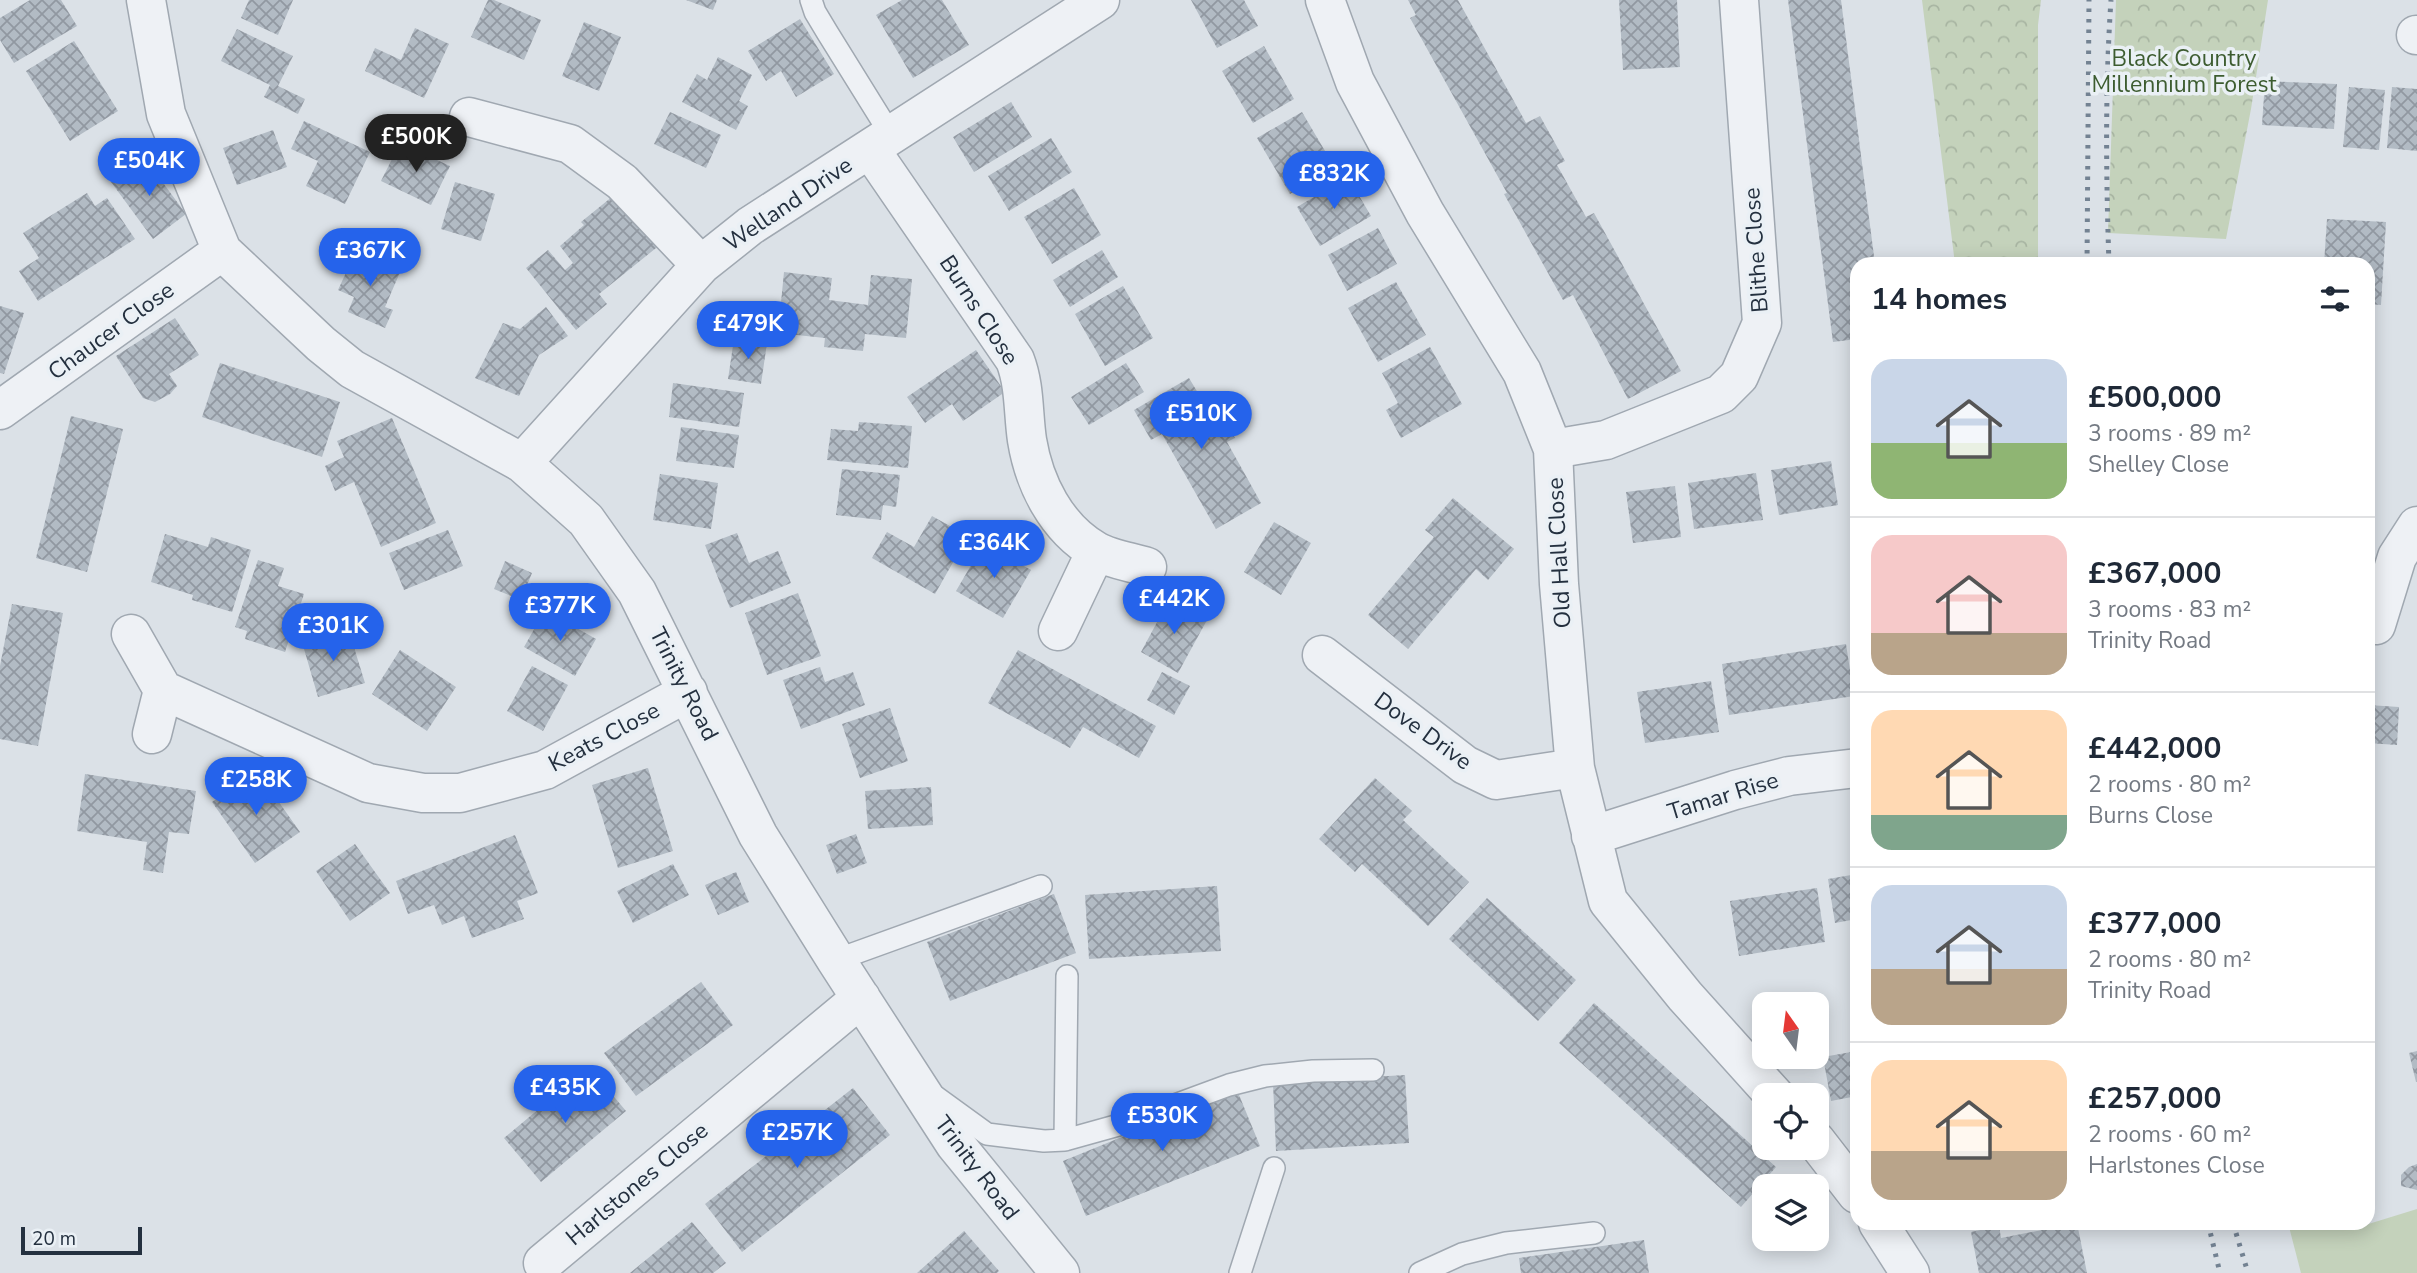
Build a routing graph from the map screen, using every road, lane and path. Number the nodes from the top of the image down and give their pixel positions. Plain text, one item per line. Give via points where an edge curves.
1 (146, 0) edge
2 (811, 0) edge
3 (1100, 0) edge
4 (1325, 0) edge
5 (1739, 0) edge
6 (469, 117) dead end
7 (881, 142) junction
8 (222, 251) junction
9 (701, 265) junction
10 (0, 410) edge
11 (1553, 449) junction
12 (522, 463) junction
13 (2417, 526) edge
14 (1096, 551) junction
15 (1147, 567) dead end
16 (2376, 625) dead end
17 (1058, 631) dead end
18 (131, 634) dead end
19 (1322, 655) dead end
20 (163, 690) junction
21 (688, 692) junction
22 (152, 734) dead end
23 (1575, 768) junction
24 (1850, 769) edge
25 (1591, 836) junction
26 (1041, 886) dead end
27 (836, 960) junction
28 (1067, 976) dead end
29 (861, 998) junction
30 (1373, 1070) dead end
31 (915, 1082) junction
32 (1763, 1083) edge
33 (1065, 1140) junction
34 (1829, 1158) edge
35 (1274, 1168) dead end
36 (1850, 1185) edge
37 (1882, 1230) edge
38 (1594, 1233) dead end
39 (543, 1263) dead end
40 (1060, 1273) edge
41 (1240, 1273) edge
42 (1420, 1273) edge
43 (1910, 1273) edge

1 - 8 street, Trinity Road via 166,114
2 - 7 lane
3 - 7 street, Welland Drive
4 - 11 street, Old Hall Close via 1355,82 1425,213 1522,372
5 - 11 street, Blithe Close via 1762,323 1738,376 1721,394 1606,440
6 - 9 street via 570,144 622,182
7 - 9 street, Welland Drive via 750,226
7 - 14 street, Burns Close via 1015,360 1022,377 1027,441 1041,489 1060,521
8 - 10 street, Chaucer Close
8 - 12 street, Trinity Road via 352,369
9 - 12 street, Welland Drive
11 - 23 street, Old Hall Close
12 - 21 street, Trinity Road via 586,520 637,592
13 - 16 street via 2397,556
14 - 15 street, Burns Close
14 - 17 street
18 - 20 street
19 - 23 street, Dove Drive via 1465,765 1496,780
20 - 21 street, Keats Close via 368,783 423,793 460,793 545,770
20 - 22 street
21 - 27 street, Trinity Road via 758,835
23 - 25 street, Old Hall Close
24 - 25 street, Tamar Rise via 1789,776 1735,790
25 - 32 street, Old Hall Close via 1608,901
26 - 27 lane
27 - 29 street, Trinity Road
28 - 33 lane
29 - 31 street, Trinity Road
29 - 39 street, Harlstones Close
30 - 33 lane via 1265,1076
31 - 33 lane via 987,1134
31 - 40 street, Trinity Road via 955,1144
34 - 36 street
35 - 41 lane
37 - 43 street
38 - 42 lane via 1506,1243 1462,1254

